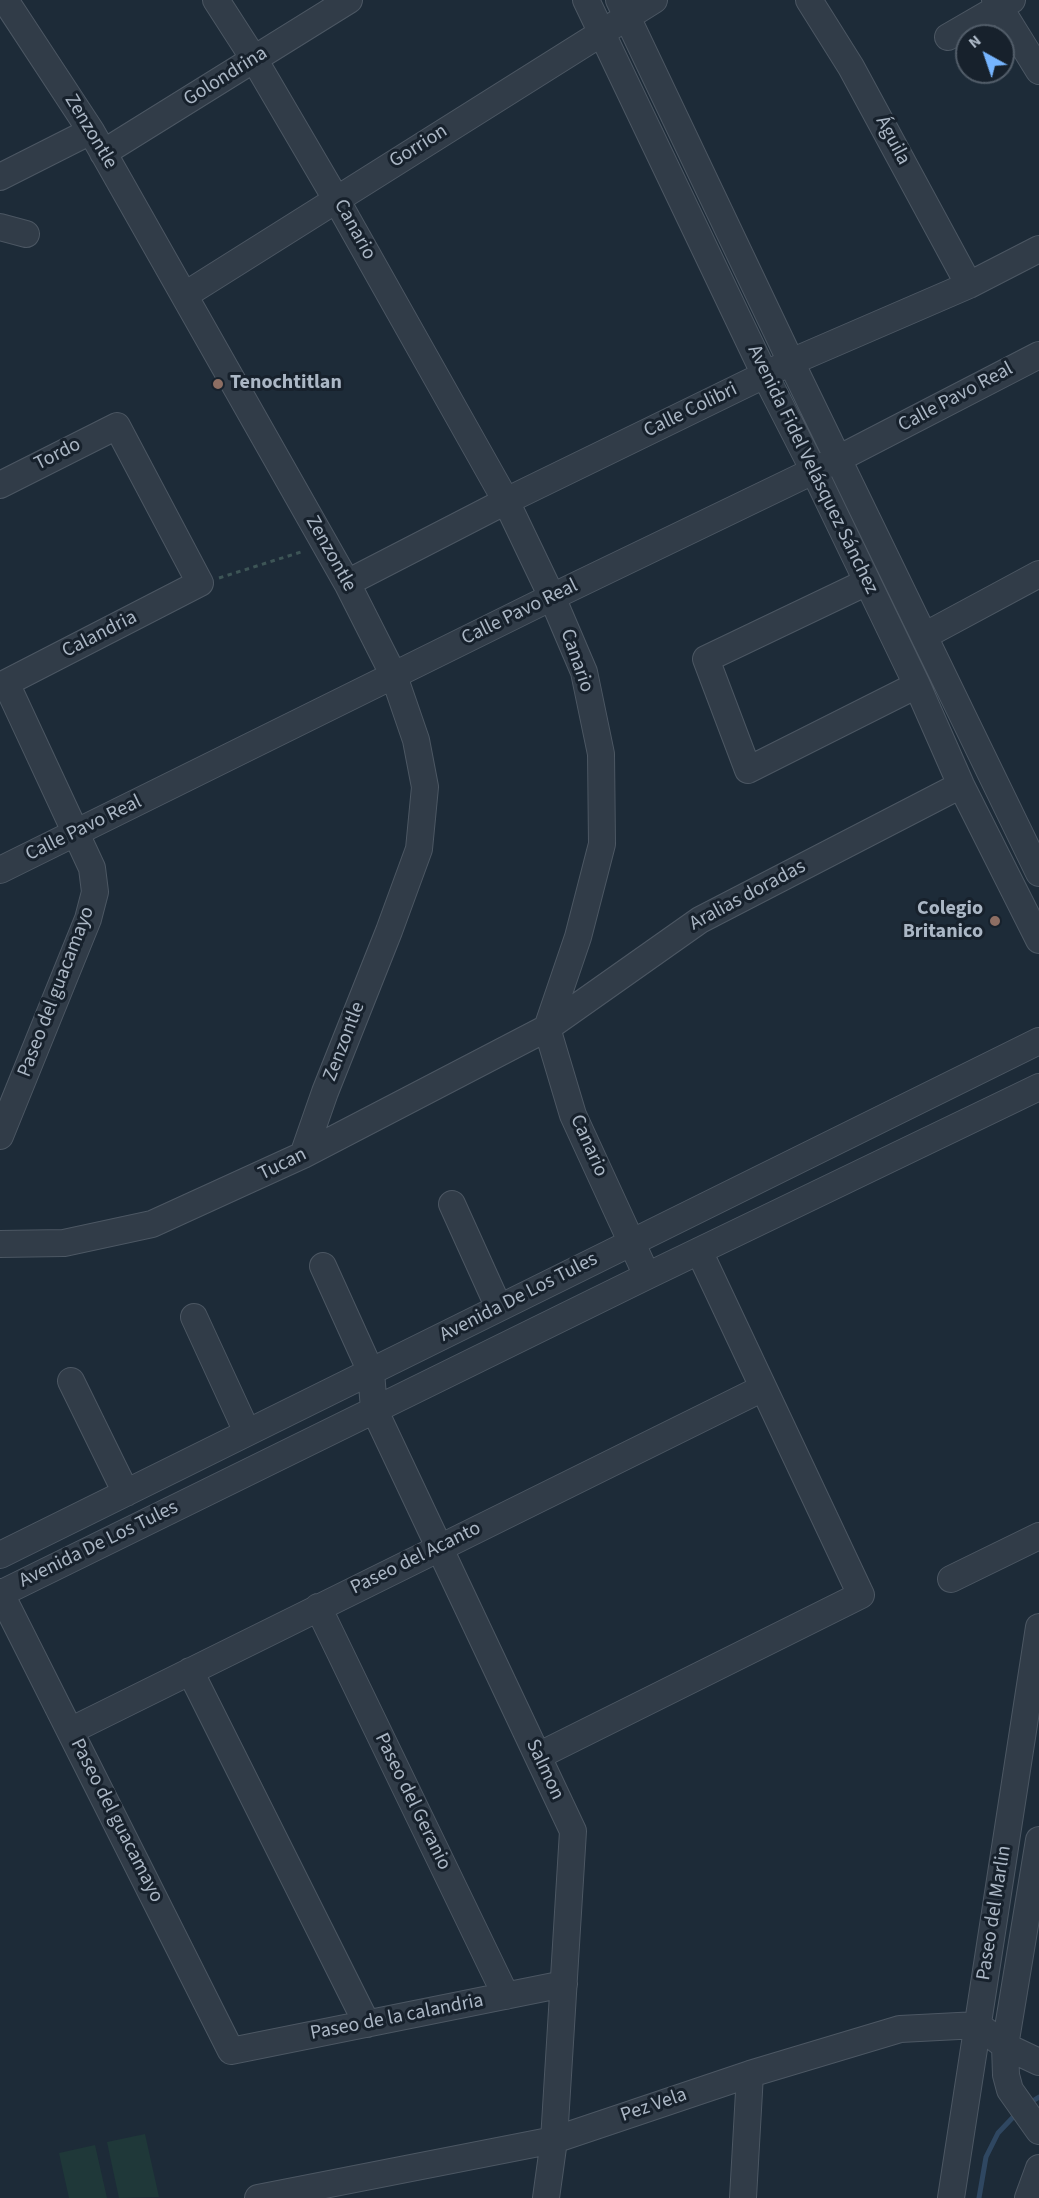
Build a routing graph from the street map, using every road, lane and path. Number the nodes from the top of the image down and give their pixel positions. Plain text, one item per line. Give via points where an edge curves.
1 (5, 0) edge
2 (216, 0) edge
3 (349, 0) edge
4 (586, 0) edge
5 (654, 0) edge
6 (809, 0) edge
7 (1002, 2) edge
8 (623, 8) edge
9 (602, 32) junction
10 (948, 37) dead end
11 (254, 59) junction
12 (1039, 71) edge
13 (97, 142) junction
14 (0, 177) edge
15 (336, 199) junction
16 (0, 227) edge
17 (26, 234) dead end
18 (1039, 249) edge
19 (969, 285) junction
20 (185, 295) junction
21 (1039, 354) edge
22 (790, 362) junction
23 (765, 375) junction
24 (838, 459) junction
25 (814, 471) junction
26 (0, 485) edge
27 (506, 501) junction
28 (326, 544) junction
29 (1039, 574) edge
30 (867, 582) junction
31 (347, 583) junction
32 (200, 584) junction
33 (552, 597) junction
34 (924, 636) junction
35 (394, 676) junction
36 (3, 685) edge
37 (917, 685) junction
38 (961, 785) junction
39 (76, 832) junction
40 (0, 870) edge
41 (1039, 873) edge
42 (1039, 940) edge
43 (547, 1028) junction
44 (1039, 1041) edge
45 (1039, 1087) edge
46 (0, 1136) edge
47 (303, 1155) junction
48 (452, 1204) dead end
49 (631, 1241) junction
50 (0, 1244) edge
51 (699, 1251) junction
52 (323, 1266) dead end
53 (647, 1276) junction
54 (499, 1308) junction
55 (194, 1317) dead end
56 (371, 1372) junction
57 (71, 1381) dead end
58 (763, 1388) junction
59 (374, 1409) junction
60 (247, 1432) junction
61 (126, 1493) junction
62 (1039, 1536) edge
63 (440, 1547) junction
64 (0, 1555) edge
65 (951, 1580) dead end
66 (0, 1593) edge
67 (318, 1607) junction
68 (1039, 1627) edge
69 (190, 1671) junction
70 (1031, 1727) edge
71 (70, 1731) junction
72 (538, 1756) junction
73 (1039, 1840) edge
74 (564, 1984) junction
75 (506, 1996) junction
76 (367, 2024) junction
77 (978, 2025) junction
78 (1005, 2046) junction
79 (231, 2051) joint
80 (1039, 2062) edge
81 (750, 2074) junction
82 (1039, 2131) edge
83 (554, 2140) junction
84 (1039, 2168) edge
85 (355, 2188) edge
86 (258, 2198) edge
87 (546, 2198) edge
88 (743, 2198) edge
89 (951, 2198) edge
90 (1028, 2198) edge

1 - 13 street, Zenzontle
2 - 11 street, Canario
3 - 11 street, Golondrina
4 - 9 street, Avenida Fidel Velásquez Sánchez
5 - 8 street, Gorrion
6 - 19 street, Águila via 851,67
7 - 10 street
7 - 12 street
8 - 9 street, Gorrion
8 - 22 street, Avenida Fidel Velásquez Sánchez
9 - 15 street, Gorrion
9 - 23 street, Avenida Fidel Velásquez Sánchez
11 - 13 street, Golondrina
11 - 15 street, Canario
13 - 14 street, Golondrina
13 - 20 street, Zenzontle
15 - 20 street, Gorrion
15 - 27 street, Canario
16 - 17 street
18 - 19 street, Calle Colibri
19 - 22 street, Calle Colibri
20 - 28 street, Zenzontle
21 - 24 street, Calle Pavo Real
22 - 23 street, Calle Colibri
22 - 24 street, Avenida Fidel Velásquez Sánchez
23 - 25 street, Avenida Fidel Velásquez Sánchez
23 - 27 street, Calle Colibri
24 - 25 street, Calle Pavo Real
24 - 34 street, Avenida Fidel Velásquez Sánchez
25 - 30 street, Avenida Fidel Velásquez Sánchez
25 - 33 street, Calle Pavo Real
26 - 32 street, Tordo via 117,426
27 - 31 street, Calle Colibri
27 - 33 street, Canario
28 - 31 street, Zenzontle
28 - 32 path
29 - 34 street
30 - 37 street, Avenida Fidel Velásquez Sánchez
30 - 37 street via 706,659 748,770
31 - 35 street, Zenzontle
32 - 36 street, Calandria
33 - 35 street, Calle Pavo Real
33 - 43 street, Canario via 584,672 601,754 602,844 578,937
34 - 41 street, Avenida Fidel Velásquez Sánchez
35 - 39 street, Calle Pavo Real
35 - 47 street, Zenzontle via 416,740 425,787 419,849
36 - 39 street, Paseo del guacamayo
37 - 38 street, Avenida Fidel Velásquez Sánchez
38 - 42 street, Avenida Fidel Velásquez Sánchez
38 - 43 street, Aralias doradas via 700,920
39 - 40 street, Calle Pavo Real
39 - 46 street, Paseo del guacamayo via 92,868 95,892 88,920
43 - 47 street, Tucan
43 - 49 street, Canario via 573,1114
44 - 49 street, Avenida De Los Tules
45 - 51 street, Avenida De Los Tules
47 - 50 street, Tucan via 152,1224 64,1244
48 - 54 street
49 - 53 street, Canario
49 - 54 street, Avenida De Los Tules
51 - 53 street, Avenida De Los Tules
51 - 58 street
52 - 56 street, Salmon
53 - 59 street, Avenida De Los Tules
54 - 56 street, Avenida De Los Tules
55 - 60 street
56 - 59 street, Salmon
56 - 60 street, Avenida De Los Tules
57 - 61 street
58 - 63 street, Paseo del Acanto
58 - 72 street via 861,1595
59 - 63 street, Salmon
59 - 66 street, Avenida De Los Tules
60 - 61 street, Avenida De Los Tules
61 - 64 street, Avenida De Los Tules
62 - 65 street
63 - 67 street, Paseo del Acanto
63 - 72 street, Salmon
66 - 71 street, Paseo del guacamayo
67 - 69 street, Paseo del Acanto
67 - 75 street, Paseo del Geranio
68 - 70 street, Paseo del Marlin
69 - 71 street, Paseo del Acanto
69 - 76 street
70 - 77 street, Paseo del Marlin
71 - 79 street, Paseo del guacamayo
72 - 74 street, Salmon via 573,1831
73 - 78 street, Paseo del Marlin
74 - 75 street, Paseo de la calandria
74 - 83 street, Salmon
75 - 76 street, Paseo de la calandria
76 - 79 street, Paseo de la calandria
77 - 78 street
77 - 81 street, Pez Vela via 900,2029
77 - 89 street, Paseo del Marlin
78 - 80 street
78 - 82 street, Paseo del Marlin via 1010,2090
81 - 83 street, Pez Vela
81 - 88 street
83 - 85 street, Pez Vela
83 - 87 street, Salmon
84 - 90 street
85 - 86 street, Pez Vela

